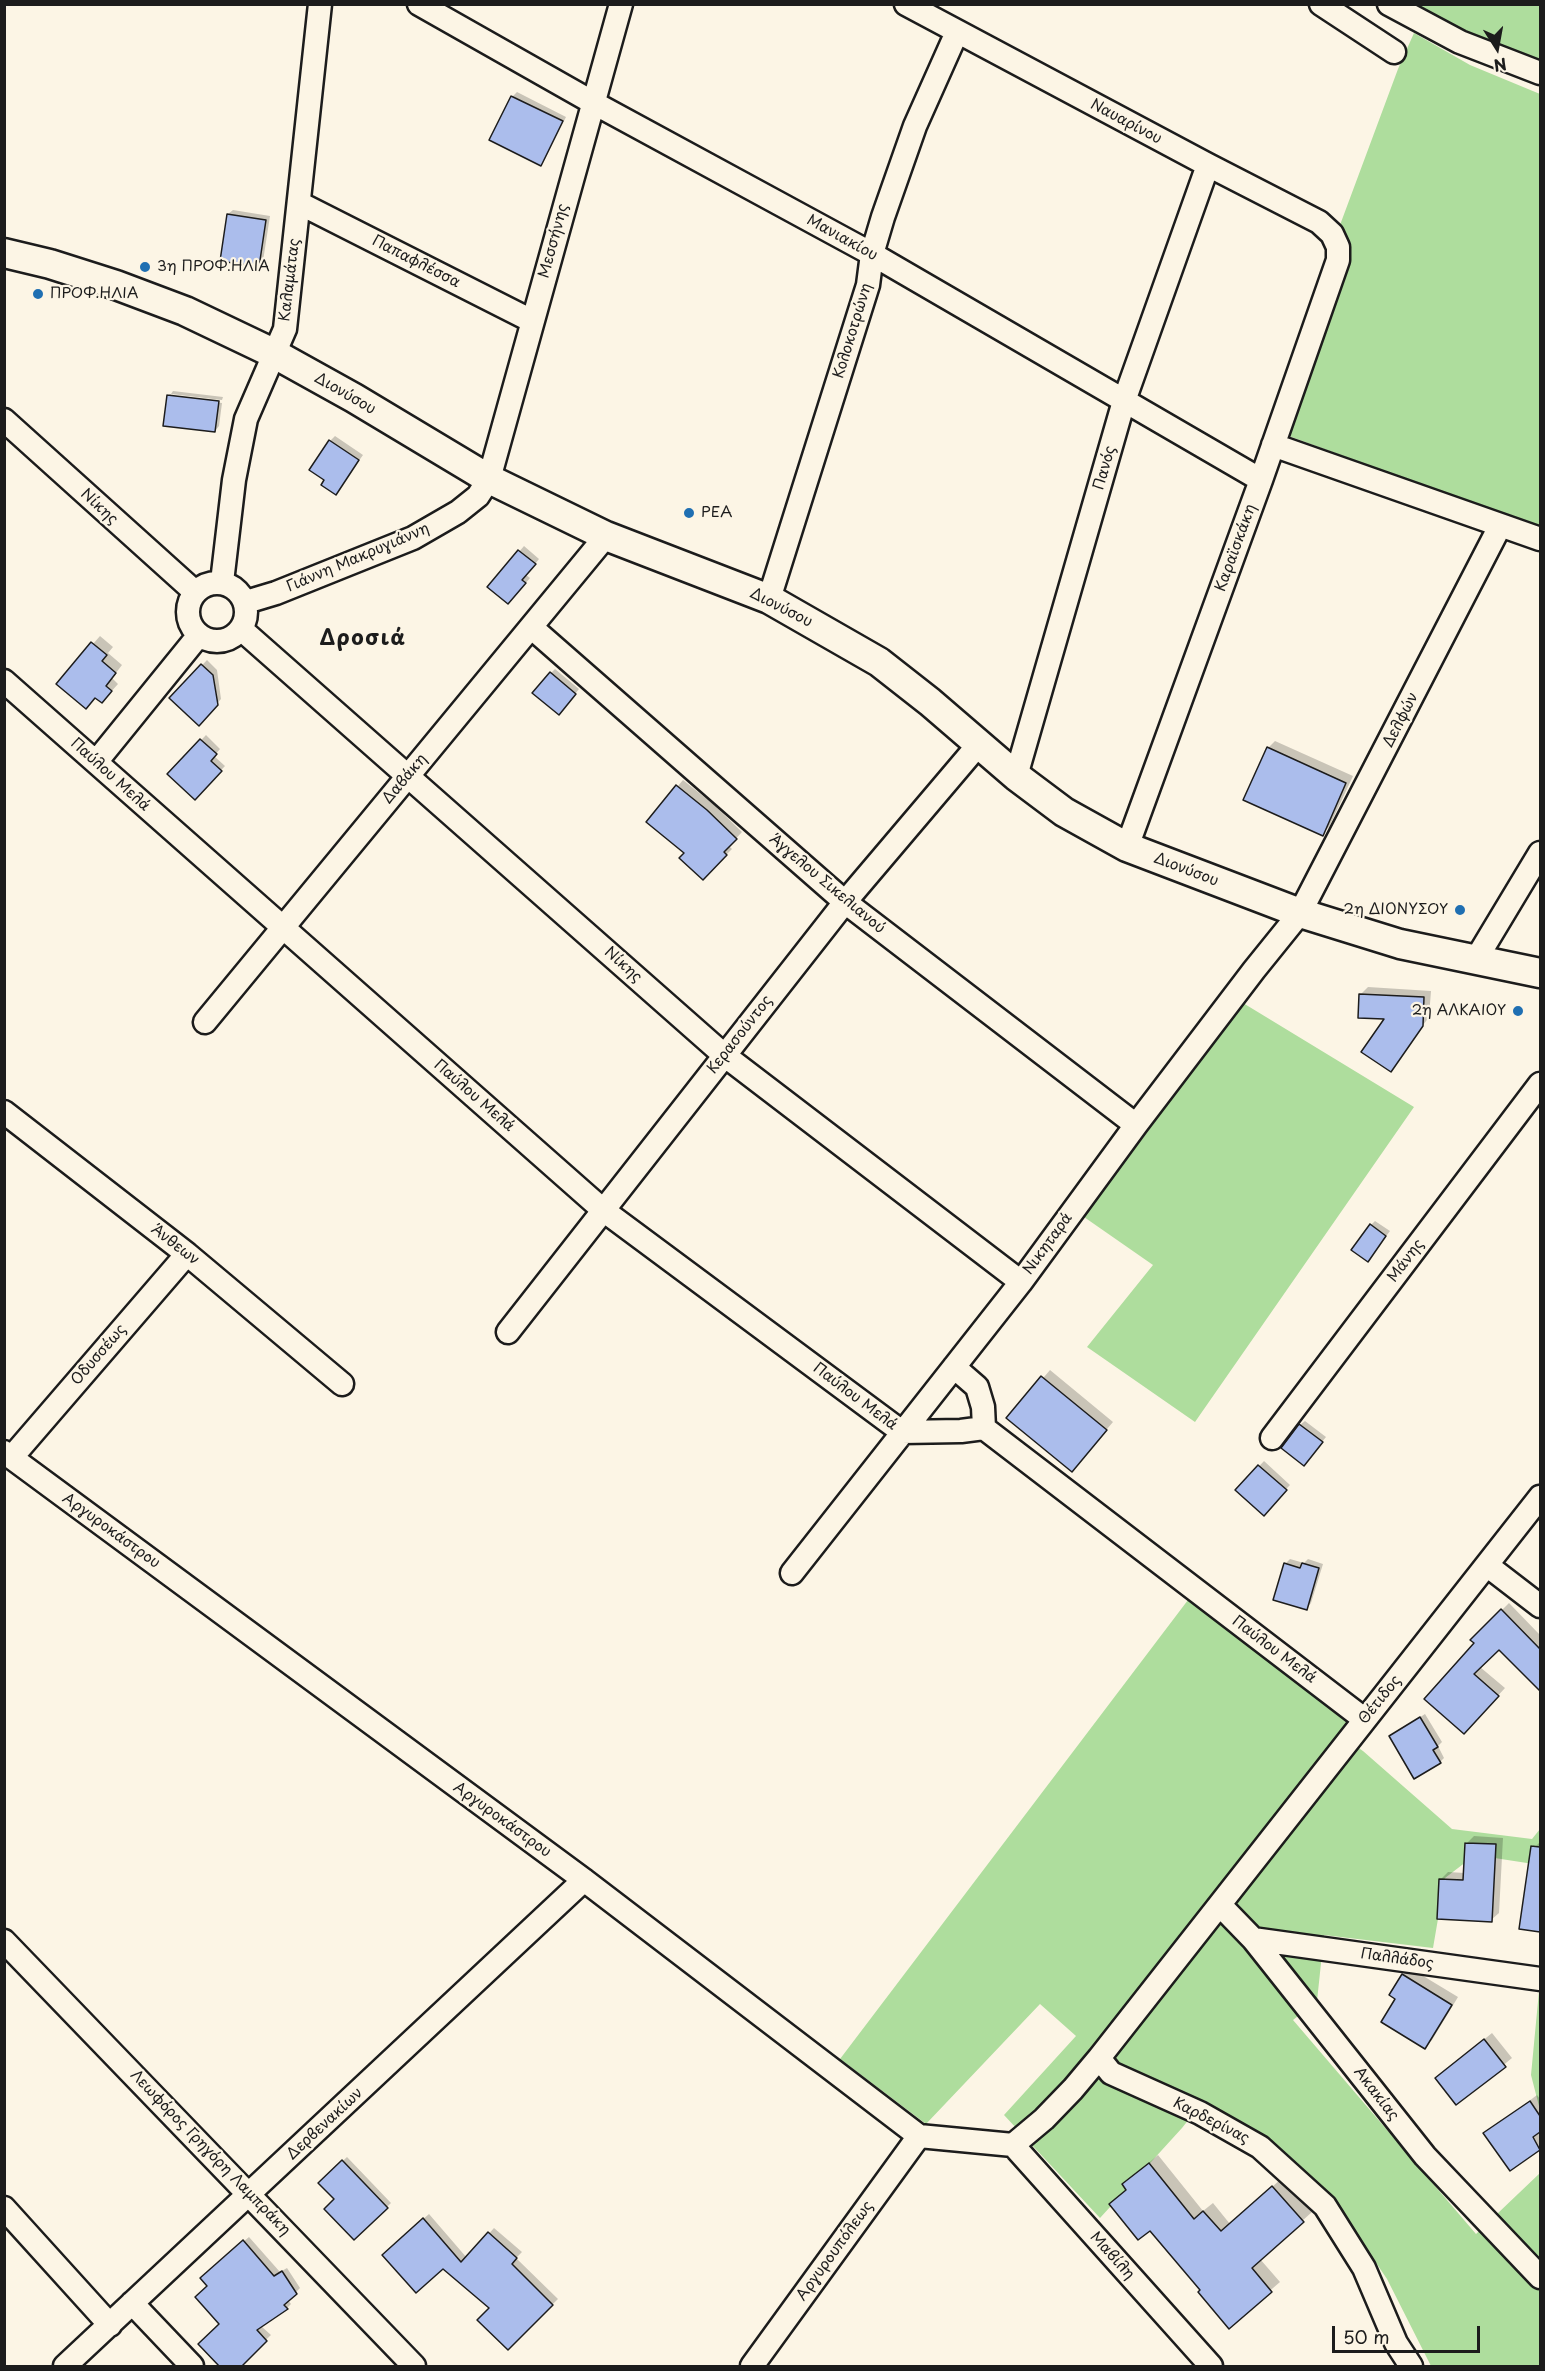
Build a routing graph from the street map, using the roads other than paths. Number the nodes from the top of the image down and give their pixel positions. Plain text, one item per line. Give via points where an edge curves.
1 (320, 4) edge
2 (419, 4) edge
3 (621, 4) edge
4 (906, 4) edge
5 (1321, 4) edge
6 (1389, 4) edge
7 (957, 32) junction
8 (1394, 52) dead end
9 (1540, 73) edge
10 (592, 102) junction
11 (1208, 165) junction
12 (299, 203) junction
13 (1338, 247) joint
14 (4, 253) edge
15 (872, 254) junction
16 (532, 321) junction
17 (273, 353) junction
18 (1124, 401) junction
19 (4, 420) edge
20 (1273, 445) junction
21 (489, 479) junction
22 (1261, 480) junction
23 (1500, 526) junction
24 (606, 536) junction
25 (1540, 540) edge
26 (222, 582) junction
27 (195, 592) junction
28 (770, 599) junction
29 (246, 603) junction
30 (531, 627) junction
31 (242, 629) junction
32 (199, 635) junction
33 (4, 681) edge
34 (979, 744) junction
35 (96, 762) junction
36 (408, 775) junction
37 (1016, 776) junction
38 (1127, 847) junction
39 (1540, 853) edge
40 (845, 902) junction
41 (1300, 913) junction
42 (282, 928) junction
43 (1475, 961) junction
44 (1540, 974) edge
45 (205, 1022) dead end
46 (724, 1055) junction
47 (1540, 1084) edge
48 (4, 1112) edge
49 (1136, 1125) junction
50 (603, 1210) junction
51 (187, 1254) junction
52 (1020, 1282) junction
53 (508, 1332) dead end
54 (954, 1367) junction
55 (342, 1384) dead end
56 (984, 1428) junction
57 (902, 1432) junction
58 (1272, 1438) dead end
59 (8, 1455) edge
60 (1540, 1497) edge
61 (1488, 1566) junction
62 (792, 1573) dead end
63 (1540, 1606) edge
64 (1364, 1719) junction
65 (584, 1881) junction
66 (1220, 1905) junction
67 (1253, 1939) junction
68 (4, 1941) edge
69 (1540, 1979) edge
70 (1099, 2058) junction
71 (919, 2136) junction
72 (1014, 2145) junction
73 (250, 2195) junction
74 (4, 2208) edge
75 (1540, 2277) edge
76 (132, 2303) junction
77 (110, 2325) junction
78 (753, 2366) edge
79 (64, 2367) edge
80 (192, 2367) edge
81 (414, 2367) edge
82 (1211, 2367) edge
83 (1411, 2367) edge

1 - 12 street, Καλαμάτας
2 - 10 street, Μανιακίου
3 - 10 street, Μεσσήνης
4 - 7 street, Ναυαρίνου
5 - 8 street
6 - 9 street via 1460,42
7 - 11 street, Ναυαρίνου
7 - 15 street, Κολοκοτρώνη via 915,126
10 - 15 street, Μανιακίου
10 - 16 street, Μεσσήνης
11 - 13 street, Ναυαρίνου via 1319,222 1332,234
11 - 18 street, Πανός
12 - 16 street, Παπαφλέσσα
12 - 17 street, Καλαμάτας via 285,329
13 - 20 street, Καραϊσκάκη via 1338,260
14 - 17 main road, Διονύσου via 116,285 185,311
15 - 18 street, Μανιακίου
15 - 28 street, Κολοκοτρώνη via 868,285
16 - 21 street, Μεσσήνης
17 - 21 main road, Διονύσου
17 - 26 street, Καλαμάτας via 246,419
18 - 22 street, Μανιακίου
18 - 37 street, Πανός
19 - 27 street, Νίκης
20 - 22 street, Καραϊσκάκη
20 - 23 street
21 - 24 main road, Διονύσου
21 - 29 street, Γιάννη Μακρυγιάννη via 478,496 458,512 413,538
22 - 38 street, Καραϊσκάκη
23 - 25 street
23 - 41 street, Δελφών
24 - 28 main road, Διονύσου
24 - 30 street, Δαβάκη
26 - 27 street
26 - 29 street via 237,589
27 - 32 street via 188,610 192,628
28 - 34 main road, Διονύσου via 879,662
29 - 31 street
30 - 36 street, Δαβάκη
30 - 40 street, Άγγελου Σικελιανού
31 - 32 street via 235,636 217,641
31 - 36 street, Νίκης
32 - 35 street
33 - 35 street, Παύλου Μελά
34 - 37 main road, Διονύσου
34 - 40 street, Κερασούντος
35 - 42 street, Παύλου Μελά
36 - 42 street, Δαβάκη
36 - 46 street, Νίκης
37 - 38 main road, Διονύσου via 1064,812
38 - 41 main road, Διονύσου
39 - 43 street
40 - 46 street, Κερασούντος
40 - 49 street, Άγγελου Σικελιανού
41 - 43 main road, Διονύσου via 1400,944
41 - 49 street, Νικηταρά
42 - 45 street, Δαβάκη
42 - 50 street, Παύλου Μελά
43 - 44 main road, Διονύσου
46 - 50 street, Κερασούντος
46 - 52 street, Νίκης
47 - 58 street, Μάνης
48 - 51 street, Άνθεων
49 - 52 street, Νικηταρά
50 - 53 street, Κερασούντος
50 - 57 street, Παύλου Μελά
51 - 55 street, Άνθεων
51 - 59 street, Οδυσσέως
52 - 54 street, Νικηταρά
54 - 56 street via 977,1387
54 - 57 street, Νικηταρά
56 - 57 street, Παύλου Μελά
56 - 64 street, Παύλου Μελά
57 - 62 street, Νικηταρά
59 - 65 street, Αργυροκάστρου
60 - 61 street, Θέτιδος
61 - 63 street
61 - 64 street, Θέτιδος
64 - 66 street, Θέτιδος
65 - 71 street, Αργυροκάστρου
65 - 73 street, Δερβενακίων
66 - 67 street, Ακακίας
66 - 70 street
67 - 69 street, Παλλάδος
67 - 75 street, Ακακίας via 1425,2156
68 - 73 street, Λεωφόρος Γρηγόρη Λαμπράκη
70 - 72 street via 1052,2112
70 - 83 street, Καρδερίνας via 1111,2073 1200,2113 1260,2147 1325,2206 1364,2268 1396,2343
71 - 72 street
71 - 78 street, Αργυρουπόλεως
72 - 82 street, Μαβίλη
73 - 76 street, Δερβενακίων
73 - 81 street, Λεωφόρος Γρηγόρη Λαμπράκη
74 - 77 street
76 - 77 street, Δερβενακίων
76 - 80 street
77 - 79 street, Δερβενακίων

